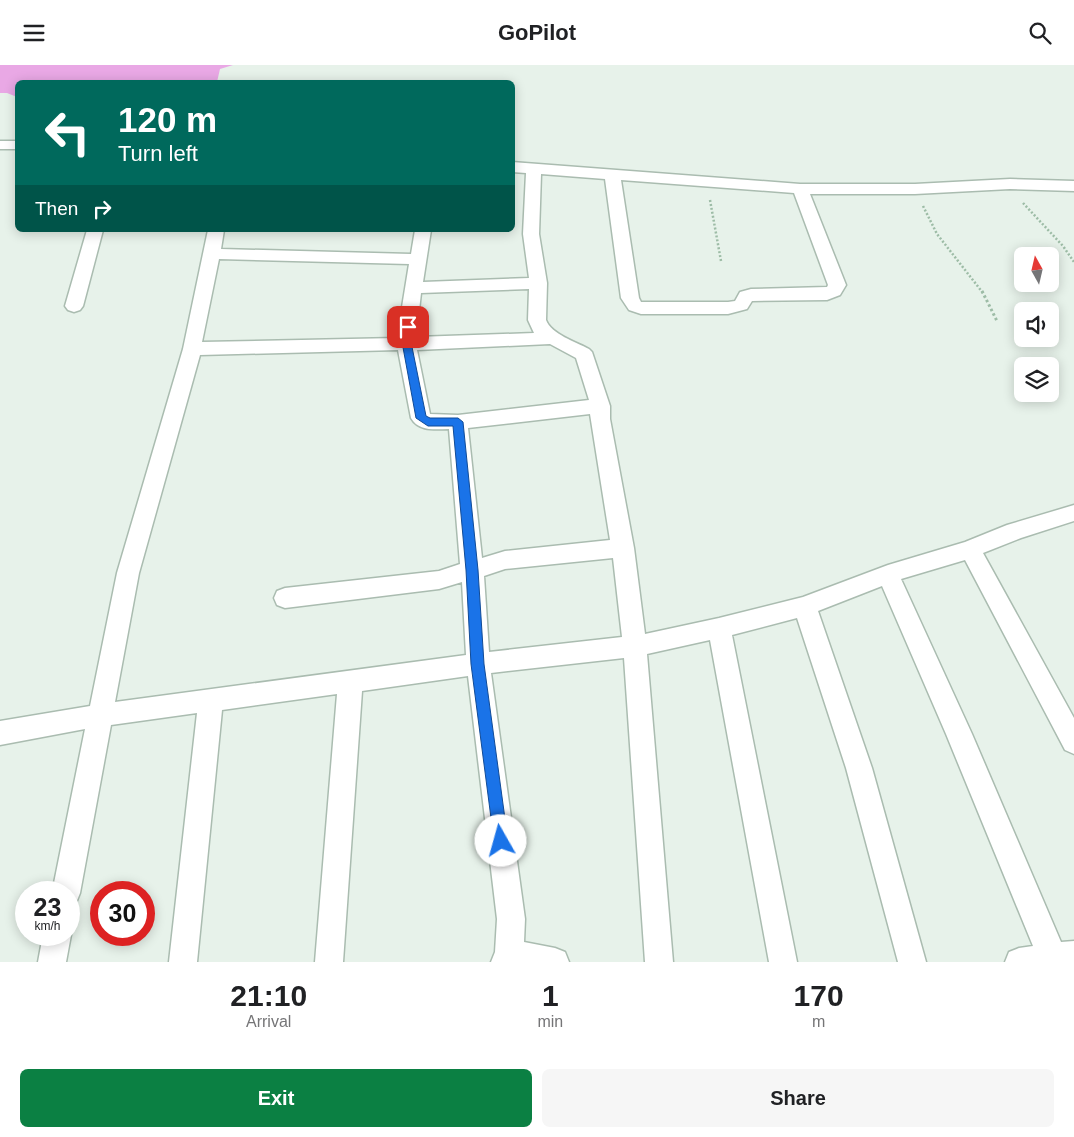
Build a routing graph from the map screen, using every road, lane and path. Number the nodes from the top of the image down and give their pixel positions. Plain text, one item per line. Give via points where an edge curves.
1 (0, 145) edge
2 (15, 145) edge
3 (523, 168) edge
4 (612, 174) junction
5 (703, 180) junction
6 (1010, 184) junction
7 (1074, 186) edge
8 (800, 189) junction
9 (915, 189) junction
10 (94, 232) edge
11 (216, 232) edge
12 (423, 232) edge
13 (212, 254) junction
14 (418, 259) junction
15 (721, 261) dead end
16 (1074, 262) edge
17 (538, 283) junction
18 (413, 287) junction
19 (74, 306) dead end
20 (997, 321) dead end
21 (553, 338) junction
22 (406, 342) junction
23 (192, 349) junction
24 (600, 406) junction
25 (458, 422) junction
26 (1074, 513) edge
27 (622, 548) junction
28 (970, 549) junction
29 (472, 570) junction
30 (888, 575) junction
31 (285, 598) dead end
32 (805, 606) junction
33 (720, 629) junction
34 (635, 646) junction
35 (478, 664) junction
36 (350, 682) junction
37 (211, 700) junction
38 (102, 715) junction
39 (0, 733) edge
40 (1074, 742) edge
41 (68, 881) edge
42 (55, 946) edge
43 (1064, 957) edge
44 (507, 958) edge
45 (52, 962) edge
46 (183, 962) edge
47 (329, 962) edge
48 (555, 962) edge
49 (659, 962) edge
50 (783, 962) edge
51 (912, 962) edge
52 (1019, 962) edge

1 - 2 street
3 - 4 street
3 - 17 street
4 - 5 street
4 - 8 street via 630,298 635,306 641,308 728,308 742,305 751,295 827,294 834,291 837,285
5 - 8 street
5 - 15 path via 711,203
6 - 7 street
6 - 9 street
6 - 16 path via 1031,214 1068,251
8 - 9 street
9 - 20 path via 937,234 983,293
10 - 19 street
11 - 13 street
12 - 14 street
13 - 14 street
13 - 23 street
14 - 18 street
17 - 18 street
17 - 21 street via 537,319 540,328
18 - 22 street
21 - 22 street
21 - 24 street via 585,357
22 - 23 street
22 - 25 street via 421,418 428,422
23 - 38 street via 128,573
24 - 25 street
24 - 27 street
25 - 29 street
26 - 28 street
27 - 29 street via 505,561
27 - 34 street
28 - 30 street
28 - 40 street
29 - 31 street via 439,580
29 - 35 street
30 - 32 street
30 - 43 street
32 - 33 street
32 - 51 street via 859,768
33 - 34 street
33 - 50 street
34 - 35 street
34 - 49 street
35 - 36 street
35 - 44 street via 511,919
36 - 37 street
36 - 47 street
37 - 38 street
37 - 46 street
38 - 39 street
38 - 41 street
42 - 45 street
43 - 52 street
44 - 48 street

